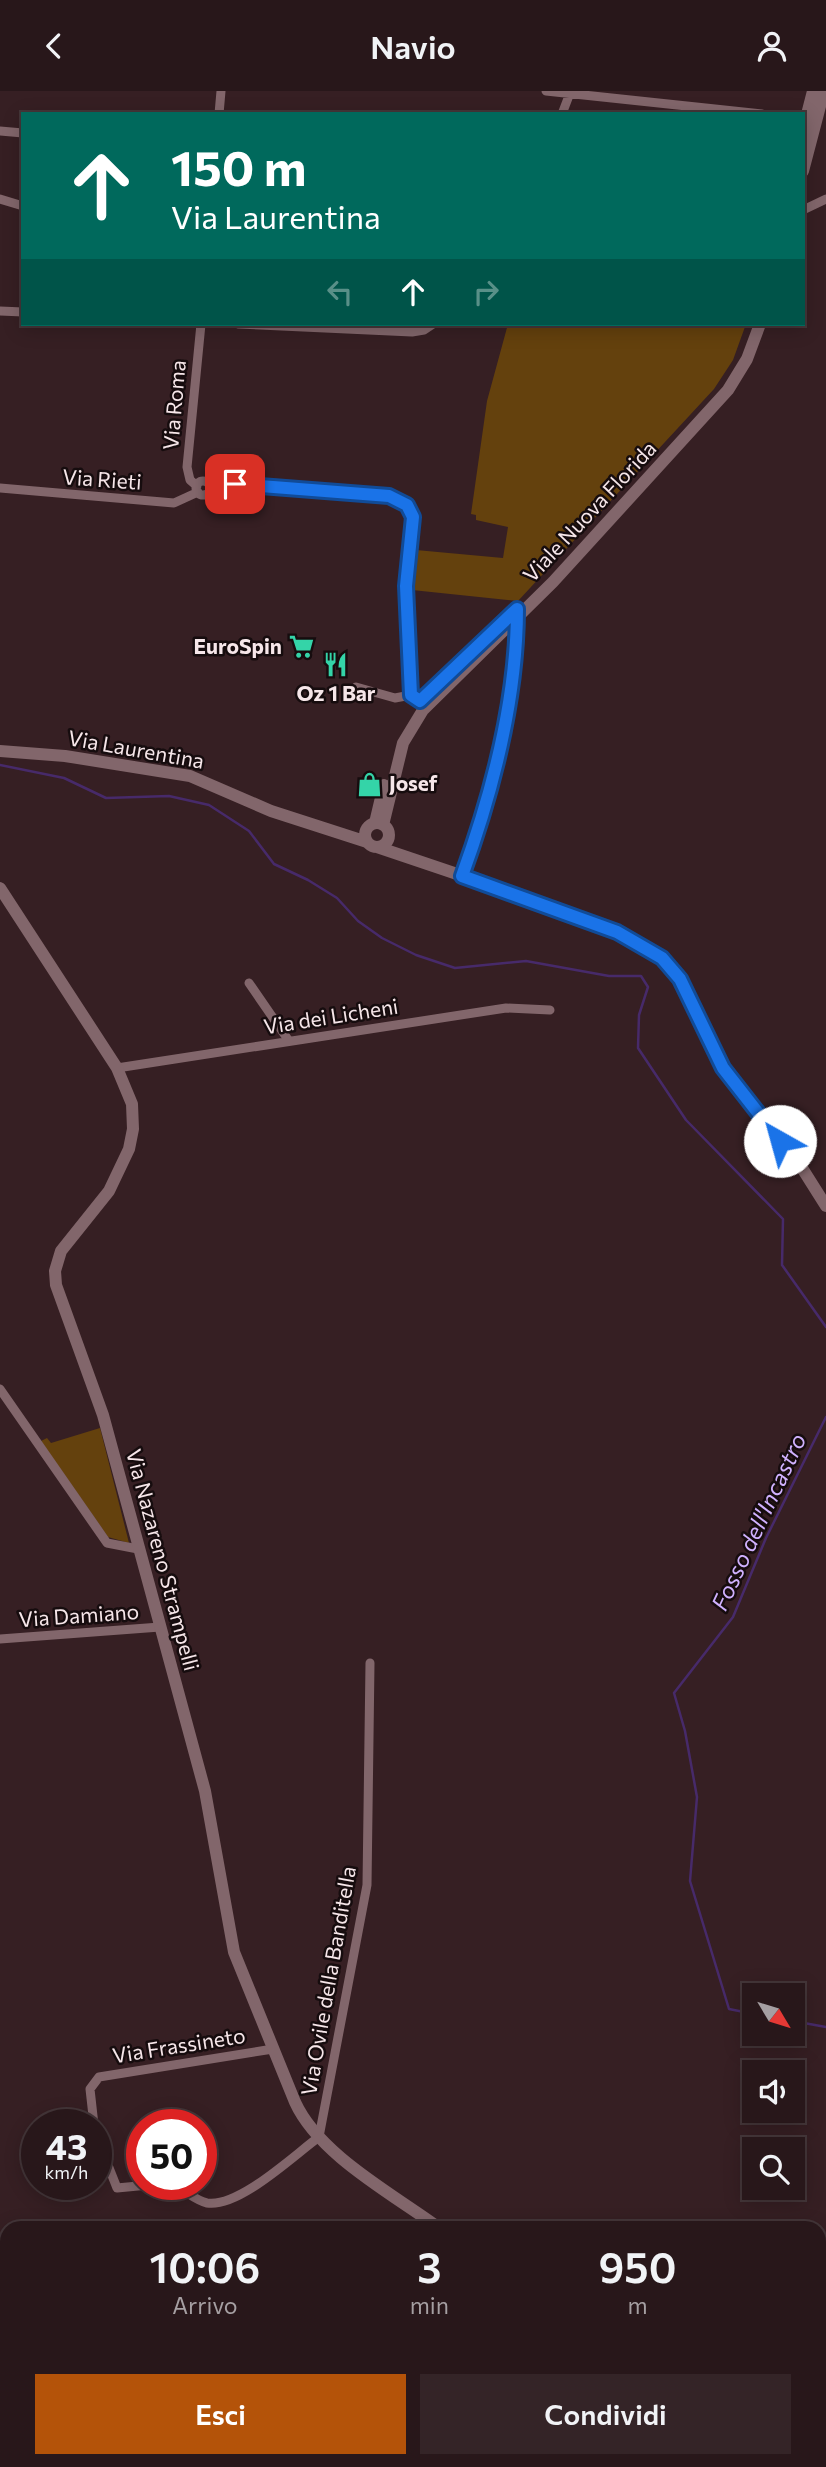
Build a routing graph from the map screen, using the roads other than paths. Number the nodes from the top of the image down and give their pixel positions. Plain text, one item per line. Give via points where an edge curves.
1 (221, 91) edge
2 (546, 91) edge
3 (824, 91) edge
4 (570, 93) junction
5 (808, 94) edge
6 (219, 112) edge
7 (563, 112) edge
8 (744, 112) edge
9 (805, 117) edge
10 (0, 131) edge
11 (21, 133) edge
12 (805, 163) edge
13 (0, 199) edge
14 (826, 199) edge
15 (21, 205) edge
16 (805, 209) edge
17 (0, 311) edge
18 (21, 312) edge
19 (201, 326) edge
20 (281, 326) edge
21 (431, 326) edge
22 (751, 326) edge
23 (759, 326) edge
24 (0, 488) edge
25 (198, 489) junction
26 (517, 614) junction
27 (356, 687) dead end
28 (415, 698) junction
29 (0, 751) edge
30 (379, 827) junction
31 (340, 833) junction
32 (372, 845) junction
33 (446, 870) junction
34 (462, 876) junction
35 (0, 888) edge
36 (249, 983) dead end
37 (550, 1010) dead end
38 (289, 1041) junction
39 (117, 1068) junction
40 (826, 1206) edge
41 (0, 1389) edge
42 (138, 1549) junction
43 (160, 1627) junction
44 (0, 1639) edge
45 (370, 1663) dead end
46 (273, 2049) junction
47 (92, 2109) edge
48 (319, 2137) junction
49 (112, 2179) edge
50 (126, 2190) edge
51 (200, 2200) edge
52 (430, 2221) edge

1 - 6 street
2 - 4 street
3 - 12 street
4 - 7 street
4 - 8 street
5 - 9 street
10 - 11 street
13 - 15 street
14 - 16 street
17 - 18 street
19 - 25 street, Via Roma via 187,467
20 - 21 street via 412,332
22 - 26 street, Viale Nuova Florida via 726,381
23 - 26 street, Viale Nuova Florida via 728,390
24 - 25 street, Via Rieti via 174,503 187,500
25 - 28 street via 205,481 210,491 239,484 389,496 407,505 413,517 406,586
26 - 28 street, Viale Nuova Florida
26 - 30 street, Viale Nuova Florida via 415,721 402,746
26 - 34 street via 494,780
27 - 28 street via 395,698
28 - 30 street, Viale Nuova Florida via 396,742
29 - 31 street, Via Laurentina via 65,756 190,776 271,811
30 - 31 street, Via Laurentina
30 - 32 street via 365,836
30 - 32 street via 384,844
30 - 33 street, Via Laurentina via 401,847
31 - 32 street, Via Laurentina
32 - 33 street, Via Laurentina
33 - 34 street, Via Laurentina
34 - 40 street, Via Laurentina via 629,937 655,952 680,979 723,1068
35 - 39 street, Via Nazareno Strampelli
36 - 38 street
37 - 38 street, Via dei Licheni via 510,1008
38 - 39 street, Via dei Licheni
39 - 42 street, Via Nazareno Strampelli via 133,1111 129,1149 109,1191 63,1248 55,1275 59,1299 103,1415
41 - 42 street via 107,1543
42 - 43 street, Via Nazareno Strampelli
43 - 44 street, Via Damiano
43 - 46 street, Via Nazareno Strampelli via 211,1813 233,1945
45 - 48 street, Via Ovile della Banditella via 368,1885
46 - 47 street, Via Frassineto via 99,2077 90,2089
46 - 48 street, Via Nazareno Strampelli via 300,2113
48 - 51 street via 253,2186 221,2202
48 - 52 street, Via Nazareno Strampelli
49 - 50 street via 115,2187

